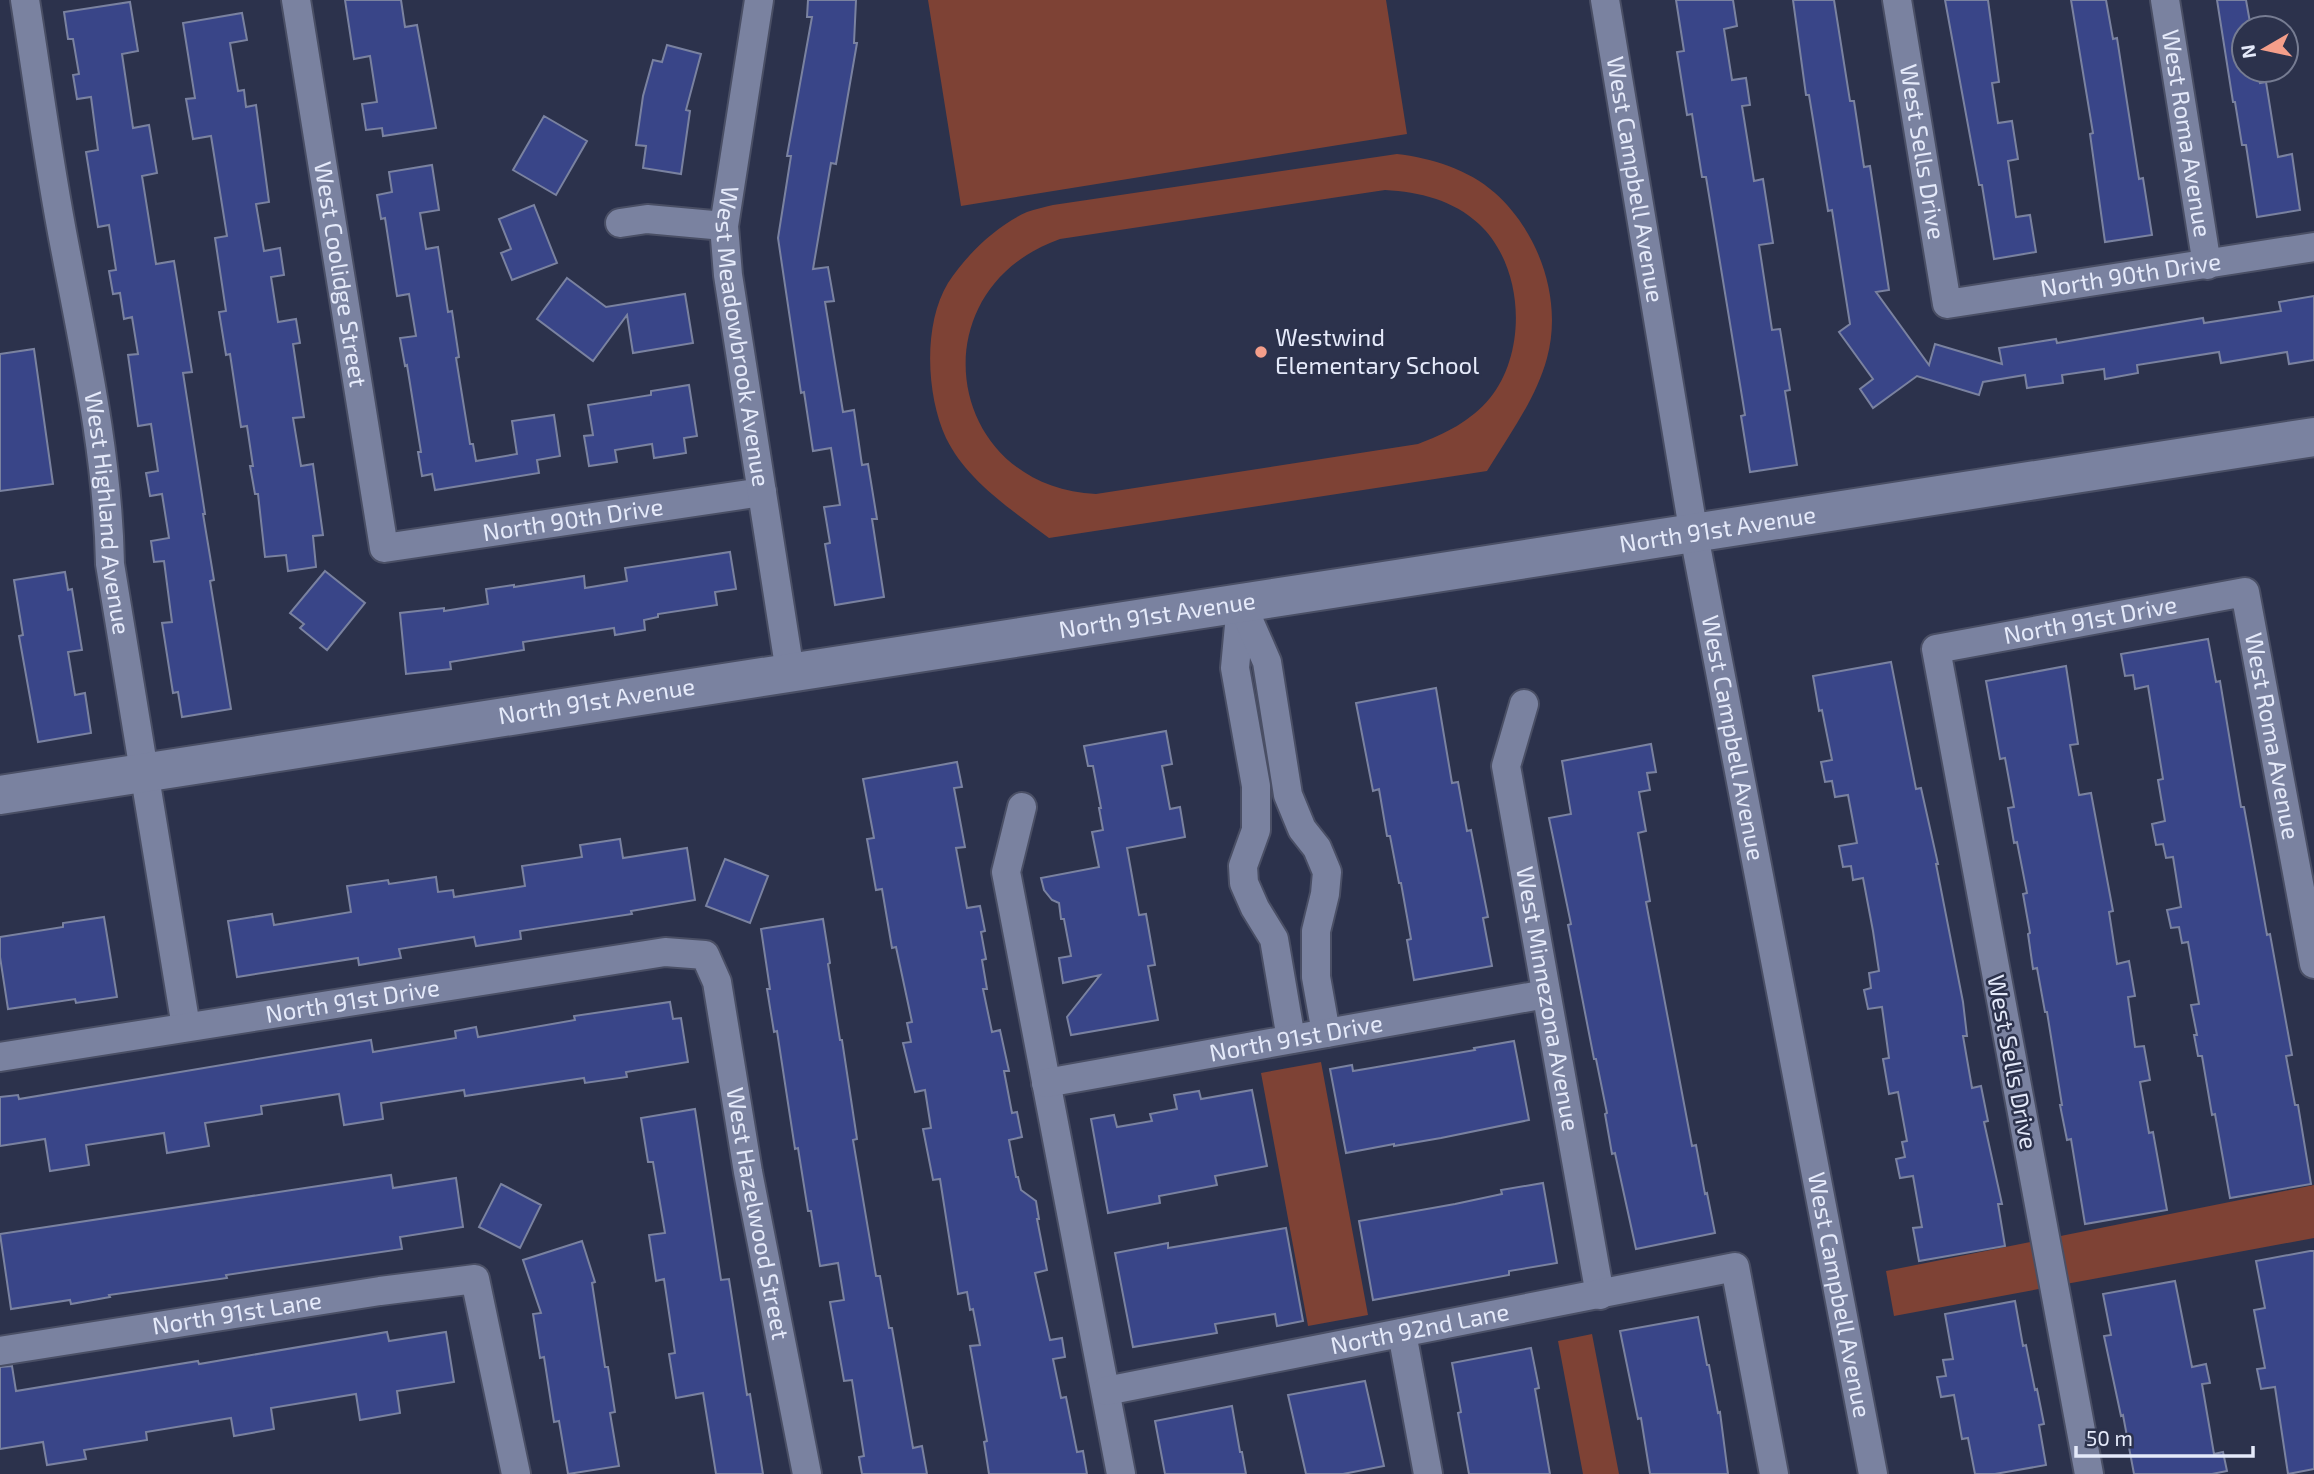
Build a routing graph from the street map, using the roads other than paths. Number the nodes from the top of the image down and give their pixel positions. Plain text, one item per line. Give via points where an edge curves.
1 (25, 0) edge
2 (296, 0) edge
3 (759, 0) edge
4 (1605, 0) edge
5 (1897, 0) edge
6 (2165, 0) edge
7 (620, 223) dead end
8 (724, 226) junction
9 (2314, 247) edge
10 (2207, 265) junction
11 (1947, 303) joint
12 (2314, 437) edge
13 (762, 492) junction
14 (1694, 535) junction
15 (384, 548) joint
16 (2245, 592) joint
17 (1241, 604) junction
18 (1936, 649) joint
19 (790, 672) junction
20 (1524, 704) dead end
21 (145, 772) junction
22 (0, 795) edge
23 (1022, 807) dead end
24 (2303, 837) edge
25 (1316, 931) junction
26 (1274, 939) junction
27 (705, 955) joint
28 (2314, 964) edge
29 (1546, 994) junction
30 (186, 1027) junction
31 (1326, 1033) junction
32 (1291, 1039) junction
33 (0, 1057) edge
34 (1046, 1083) junction
35 (1600, 1295) junction
36 (1402, 1333) junction
37 (0, 1351) edge
38 (1106, 1391) junction
39 (516, 1474) edge
40 (807, 1474) edge
41 (1121, 1474) edge
42 (1428, 1474) edge
43 (1774, 1474) edge
44 (1873, 1474) edge
45 (2089, 1474) edge

1 - 21 street, West Highland Avenue via 104,466 110,564
2 - 15 street, West Coolidge Street
3 - 8 street, West Meadowbrook Avenue
4 - 14 street, West Campbell Avenue
5 - 11 street, West Sells Drive
6 - 10 street, West Roma Avenue
7 - 8 street via 647,219
8 - 13 street, West Meadowbrook Avenue
9 - 10 street, North 90th Drive
10 - 11 street, North 90th Drive
12 - 14 main road, North 91st Avenue
13 - 15 street, North 90th Drive
13 - 19 street, West Meadowbrook Avenue
14 - 17 main road, North 91st Avenue
14 - 44 street, West Campbell Avenue
16 - 18 street, North 91st Drive
16 - 24 street, West Roma Avenue
17 - 19 main road, North 91st Avenue
17 - 25 street via 1267,662 1288,795 1327,872
17 - 26 street via 1235,668 1256,786 1256,830 1244,866 1244,883
18 - 45 street, West Sells Drive
19 - 21 main road, North 91st Avenue
20 - 29 street, West Minnezona Avenue via 1506,766
21 - 22 main road, North 91st Avenue
21 - 30 street, West Highland Avenue
23 - 34 street via 1006,872
24 - 28 street, West Roma Avenue
25 - 26 street
25 - 31 street via 1316,977
26 - 32 street
27 - 30 street, North 91st Drive via 665,952
27 - 40 street, West Hazelwood Street via 717,982 748,1172
29 - 31 street, North 91st Drive
29 - 35 street, West Minnezona Avenue
30 - 33 street, North 91st Drive
31 - 32 street, North 91st Drive
32 - 34 street, North 91st Drive
34 - 38 street
35 - 36 street, North 92nd Lane
35 - 43 street, North 92nd Lane via 1735,1268
36 - 38 street, North 92nd Lane
36 - 42 street
37 - 39 street, North 91st Lane via 475,1279
38 - 41 street

